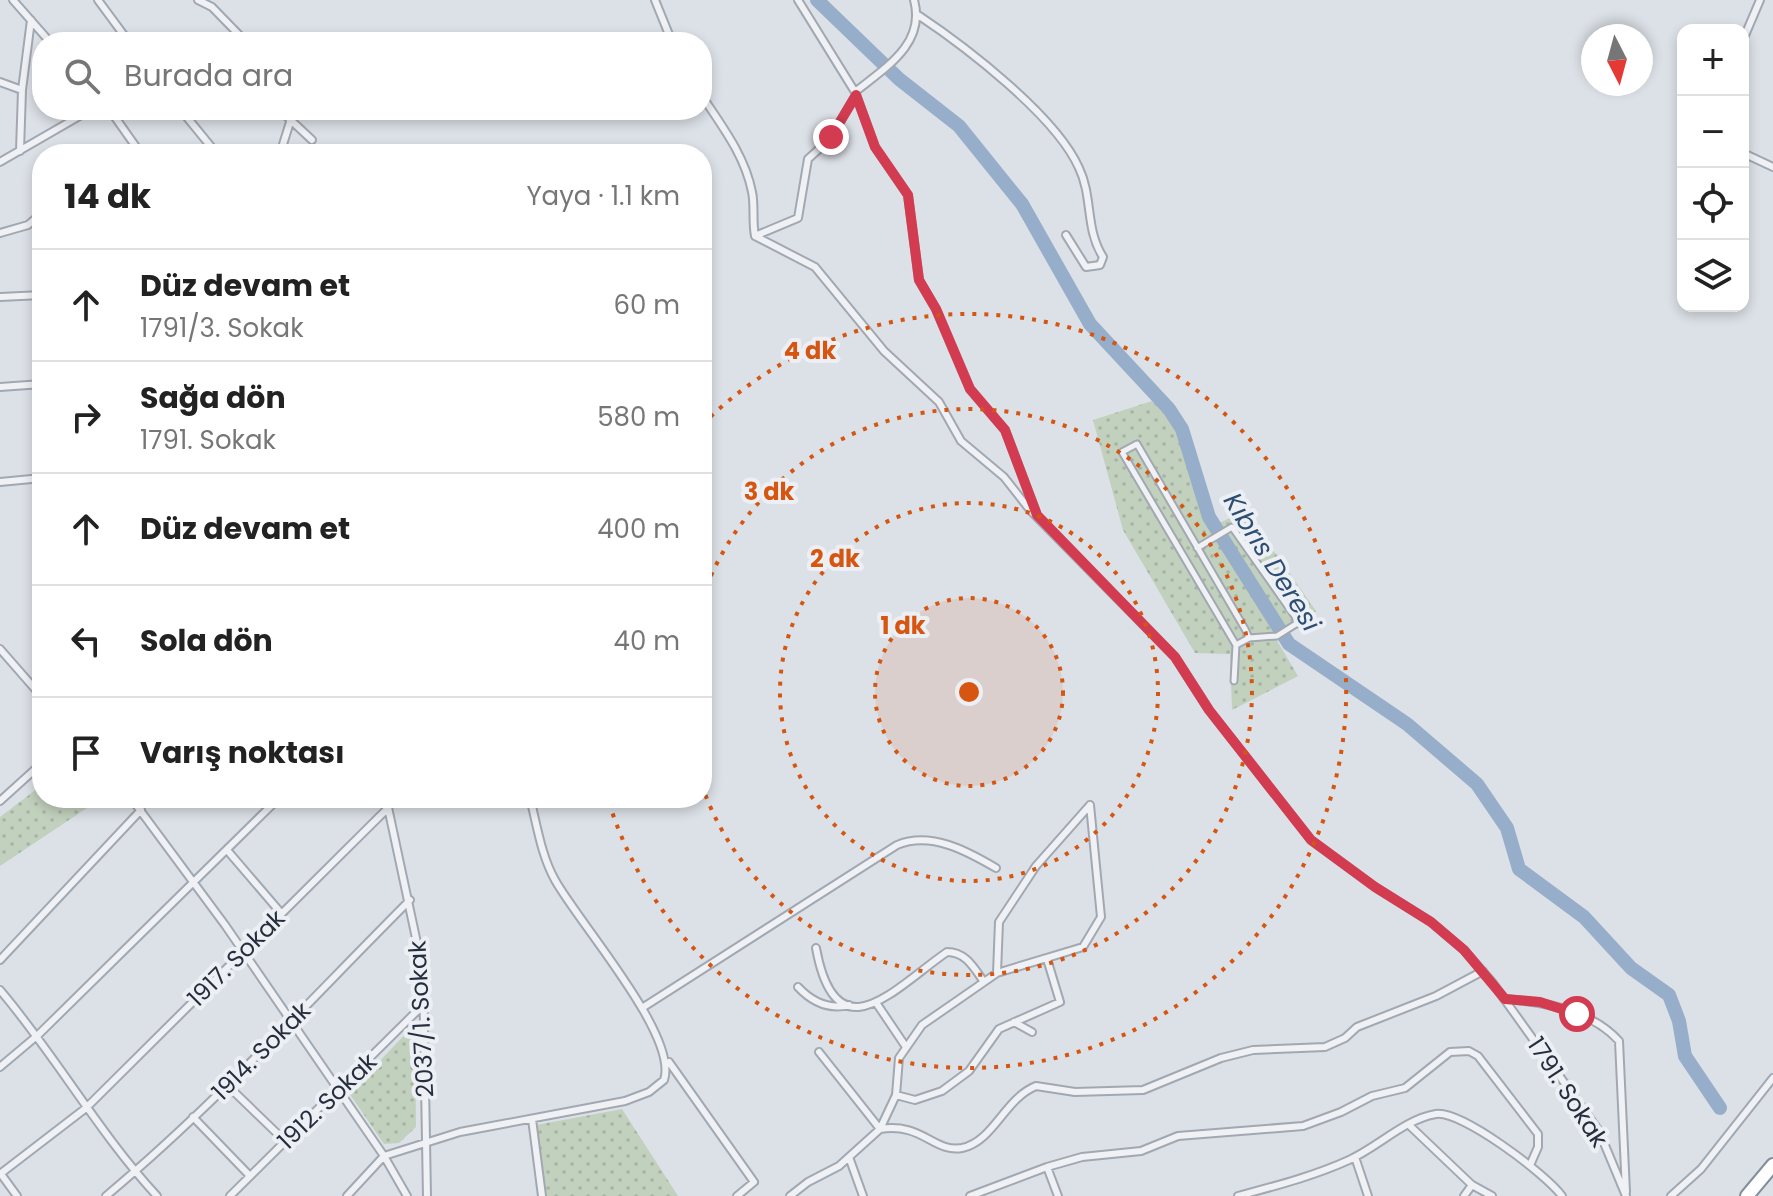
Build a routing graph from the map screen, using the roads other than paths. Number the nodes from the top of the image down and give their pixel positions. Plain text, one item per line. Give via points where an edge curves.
1 (13, 0) edge
2 (98, 0) edge
3 (198, 0) edge
4 (655, 0) edge
5 (798, 0) edge
6 (914, 0) edge
7 (1760, 0) edge
8 (918, 15) junction
9 (31, 20) junction
10 (1749, 26) edge
11 (41, 32) edge
12 (122, 32) edge
13 (236, 32) edge
14 (668, 32) edge
15 (1, 85) edge
16 (22, 90) junction
17 (855, 93) junction
18 (712, 110) edge
19 (73, 120) edge
20 (117, 120) edge
21 (189, 120) edge
22 (290, 122) joint
23 (312, 140) dead end
24 (134, 144) edge
25 (209, 144) edge
26 (283, 144) edge
27 (20, 151) junction
28 (1749, 156) edge
29 (0, 162) edge
30 (1773, 167) edge
31 (32, 222) edge
32 (0, 233) edge
33 (1066, 235) dead end
34 (755, 236) junction
35 (32, 295) edge
36 (0, 297) edge
37 (32, 385) edge
38 (0, 387) edge
39 (32, 479) edge
40 (0, 482) edge
41 (1037, 515) junction
42 (1197, 548) junction
43 (1249, 638) junction
44 (1236, 645) junction
45 (0, 649) edge
46 (1234, 681) dead end
47 (32, 686) edge
48 (32, 772) edge
49 (1, 799) edge
50 (269, 808) edge
51 (388, 808) joint
52 (532, 808) edge
53 (141, 810) joint
54 (227, 850) junction
55 (996, 868) dead end
56 (193, 883) junction
57 (410, 900) junction
58 (281, 913) junction
59 (816, 948) dead end
60 (242, 951) junction
61 (1047, 959) junction
62 (0, 960) edge
63 (1483, 971) junction
64 (997, 973) junction
65 (984, 982) junction
66 (798, 987) dead end
67 (0, 990) edge
68 (1505, 999) junction
69 (852, 1004) junction
70 (877, 1004) junction
71 (423, 1005) junction
72 (642, 1008) junction
73 (1014, 1022) junction
74 (292, 1024) junction
75 (1032, 1032) dead end
76 (38, 1035) junction
77 (906, 1047) junction
78 (819, 1052) dead end
79 (667, 1059) junction
80 (0, 1067) edge
81 (1773, 1078) edge
82 (227, 1085) junction
83 (339, 1091) junction
84 (896, 1095) junction
85 (86, 1108) junction
86 (193, 1117) junction
87 (532, 1119) junction
88 (1409, 1125) junction
89 (880, 1129) junction
90 (427, 1140) junction
91 (286, 1142) junction
92 (384, 1156) junction
93 (849, 1157) junction
94 (1355, 1157) junction
95 (1531, 1163) junction
96 (1773, 1165) edge
97 (1047, 1167) junction
98 (135, 1172) junction
99 (0, 1174) edge
100 (250, 1176) junction
101 (1472, 1185) junction
102 (17, 1196) edge
103 (106, 1196) edge
104 (157, 1196) edge
105 (230, 1196) edge
106 (347, 1196) edge
107 (407, 1196) edge
108 (427, 1196) edge
109 (542, 1196) edge
110 (737, 1196) edge
111 (790, 1196) edge
112 (863, 1196) edge
113 (970, 1196) edge
114 (1058, 1196) edge
115 (1238, 1196) edge
116 (1368, 1196) edge
117 (1464, 1196) edge
118 (1492, 1196) edge
119 (1562, 1196) edge
120 (1626, 1196) edge
121 (1671, 1196) edge
122 (1747, 1196) edge

1 - 9 street
2 - 12 street
3 - 13 street
4 - 14 street
5 - 17 street
6 - 8 street
7 - 10 street
8 - 17 street via 897,58
8 - 33 street via 978,60 1064,143 1083,176 1091,230 1103,257 1100,265 1086,267
9 - 11 street
9 - 16 street
15 - 16 street
16 - 27 street
17 - 34 street via 829,140 808,159 798,218
17 - 41 street via 875,147 908,195 919,280 970,389 1005,430
18 - 34 street via 748,176
19 - 27 street
20 - 24 street
21 - 25 street
22 - 23 street
22 - 26 street
27 - 29 street
28 - 30 street
31 - 32 street
34 - 41 street, 1791. Sokak via 815,267 884,351 935,396 961,441 1004,477
35 - 36 street
37 - 38 street
39 - 40 street
41 - 63 street, 1791. Sokak via 1175,657 1209,710 1311,840 1431,922
42 - 43 street
42 - 43 street via 1232,527 1299,622 1279,635
42 - 44 street via 1137,444 1122,452
43 - 44 street
44 - 46 street
45 - 47 street
48 - 49 street
50 - 54 street
51 - 57 street, 2037/1. Sokak
51 - 58 street, 1917. Sokak
52 - 72 street via 556,882
53 - 56 street
53 - 62 street
54 - 56 street
54 - 58 street
55 - 72 street via 936,842 897,845
56 - 60 street
56 - 76 street
57 - 71 street, 2037/1. Sokak
57 - 74 street, 1914. Sokak
58 - 60 street, 1917. Sokak
59 - 69 street via 821,977 833,997
60 - 74 street
60 - 85 street, 1917. Sokak
61 - 64 street
61 - 64 street via 1083,947 1101,917 1090,805 1036,866 999,922
61 - 73 street via 1060,1002
63 - 68 street, 1791. Sokak
63 - 89 street via 1357,1027 1325,1047 1242,1052 1143,1090 1075,1092 1036,1086 1007,1106 994,1126 965,1148 949,1149 916,1130
64 - 65 street
65 - 70 street via 970,961 947,952
65 - 77 street via 922,1025
66 - 69 street via 819,1004
67 - 76 street
68 - 120 street, 1791. Sokak via 1599,1131
68 - 120 street via 1540,1002 1577,1014 1607,1028 1619,1041
69 - 70 street
70 - 77 street
71 - 83 street, 1912. Sokak
71 - 90 street, 2037/1. Sokak
72 - 79 street
73 - 75 street
73 - 84 street via 992,1036 969,1071 942,1091 915,1100
74 - 82 street, 1914. Sokak
74 - 83 street
76 - 80 street
76 - 85 street
77 - 84 street via 899,1058
78 - 89 street
79 - 87 street via 664,1080 638,1098
79 - 110 street via 754,1182
81 - 121 street via 1701,1169
82 - 86 street, 1914. Sokak
82 - 91 street
83 - 91 street, 1912. Sokak
83 - 92 street
84 - 89 street
85 - 98 street
85 - 99 street, 1917. Sokak
86 - 98 street, 1914. Sokak
86 - 100 street
87 - 90 street
87 - 109 street
88 - 94 street
88 - 95 street via 1453,1114
88 - 101 street
89 - 93 street
90 - 92 street
90 - 108 street, 2037/1. Sokak
91 - 100 street, 1912. Sokak
92 - 106 street
92 - 107 street
93 - 111 street
93 - 112 street
94 - 115 street
94 - 116 street
95 - 97 street, 1791. Sokak via 1538,1134 1478,1056 1463,1051 1450,1052 1405,1088 1372,1096 1303,1126 1196,1133 1141,1151
95 - 119 street
96 - 122 highway
97 - 113 street
97 - 114 street
98 - 103 street, 1914. Sokak
98 - 104 street
99 - 102 street
100 - 105 street, 1912. Sokak
101 - 117 street
101 - 118 street

